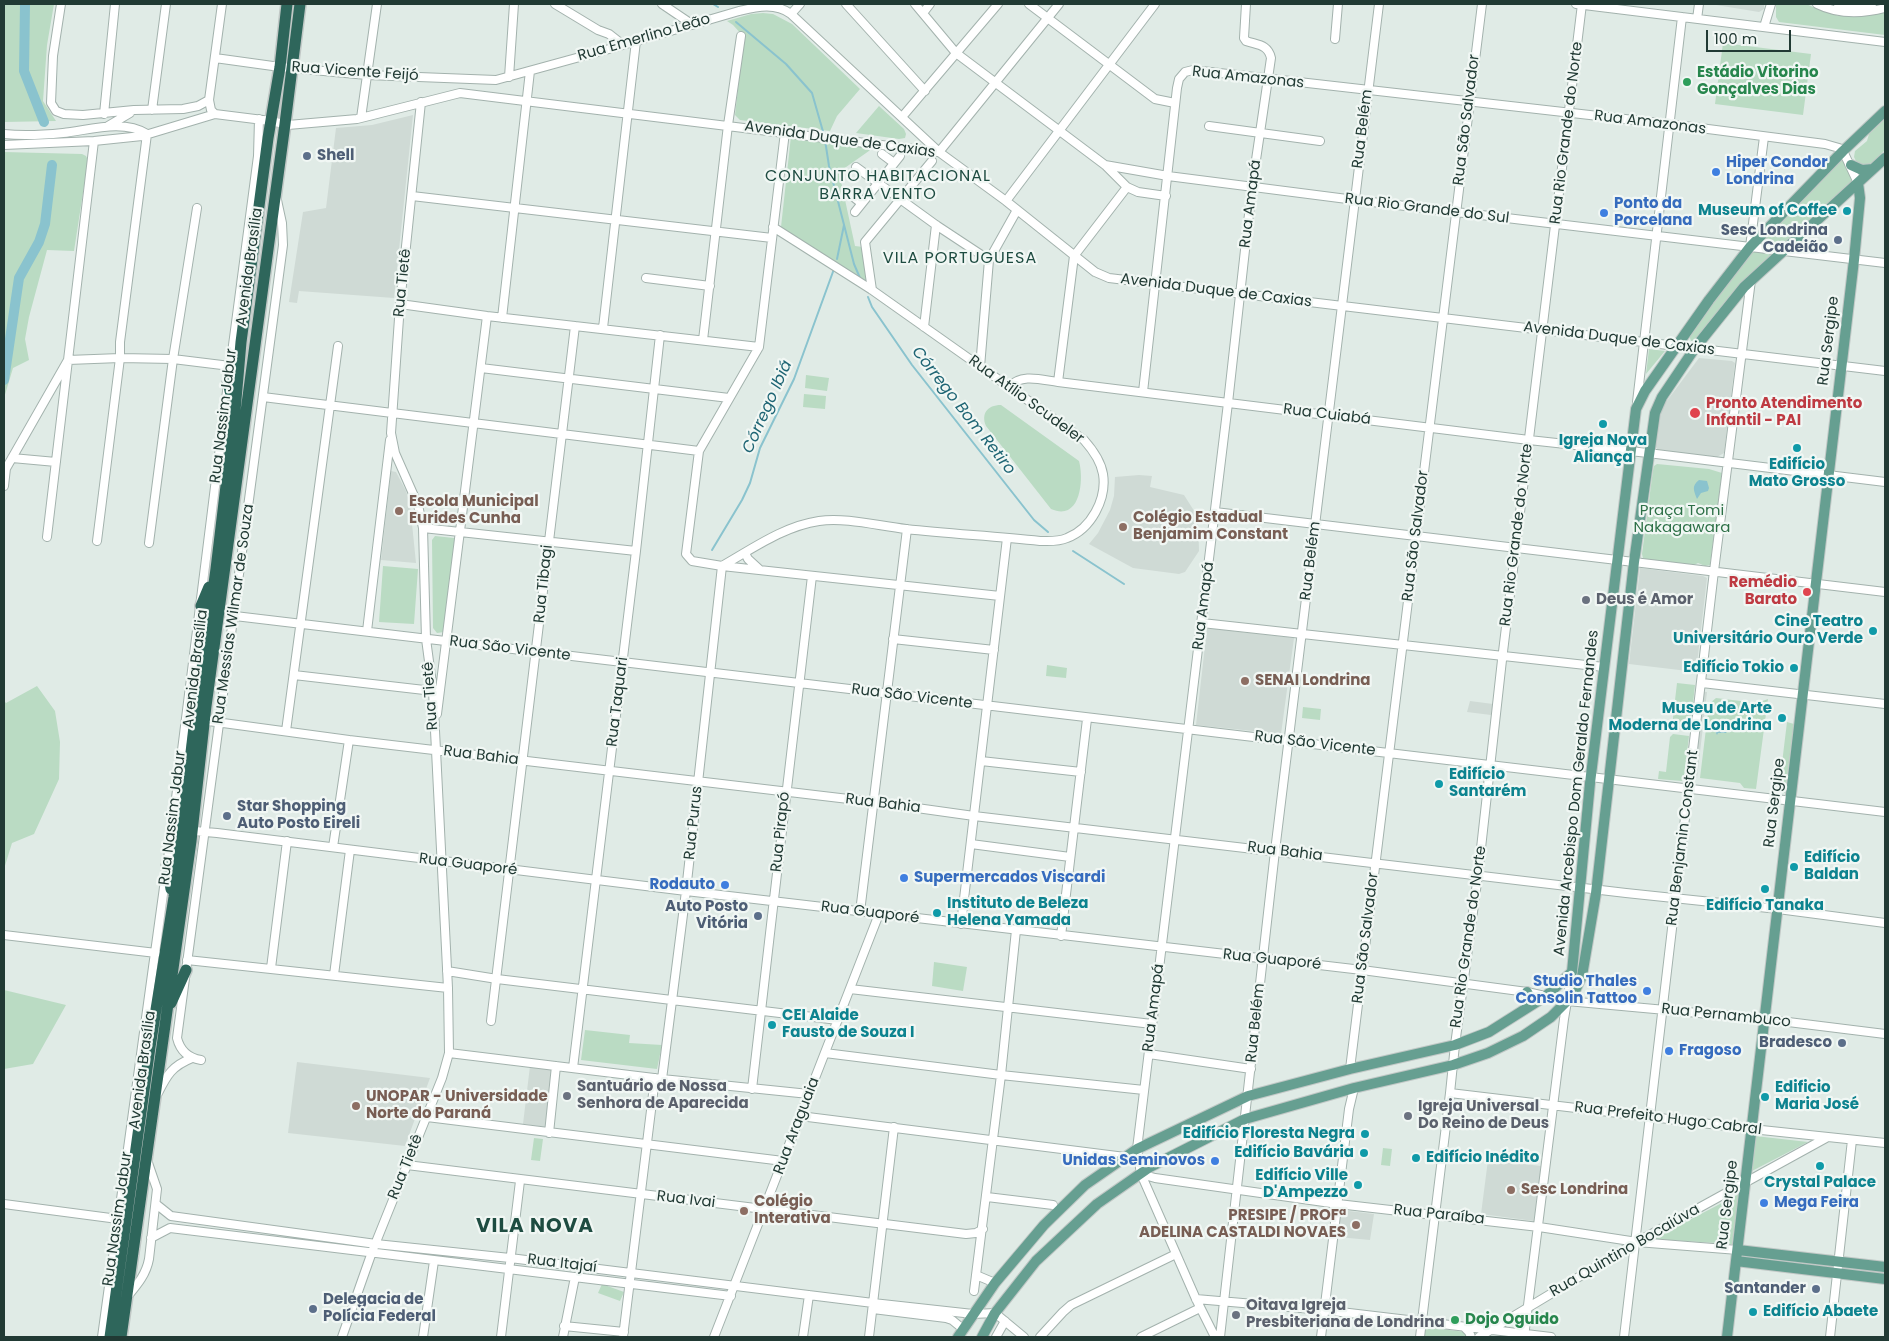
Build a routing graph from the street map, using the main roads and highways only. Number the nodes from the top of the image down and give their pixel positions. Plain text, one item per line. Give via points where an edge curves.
1 (287, 4) edge
2 (300, 4) edge
3 (286, 68) junction
4 (1885, 111) edge
5 (268, 138) junction
6 (258, 156) road end
7 (1885, 158) edge
8 (1851, 166) road end
9 (1873, 169) junction
10 (1858, 183) junction
11 (228, 383) road end
12 (235, 410) junction
13 (216, 569) junction
14 (201, 606) road end
15 (195, 719) junction
16 (1589, 792) junction
17 (182, 830) junction
18 (167, 866) road end
19 (1598, 877) junction
20 (174, 897) junction
21 (187, 965) road end
22 (1527, 992) road end
23 (1531, 1005) junction
24 (165, 1018) junction
25 (150, 1047) junction
26 (136, 1092) road end
27 (118, 1219) road end
28 (1738, 1250) junction
29 (123, 1251) junction
30 (1764, 1253) junction
31 (1736, 1262) junction
32 (1763, 1264) junction
33 (1885, 1267) edge
34 (1838, 1268) junction
35 (1885, 1279) edge
36 (960, 1333) edge
37 (110, 1337) edge
38 (121, 1337) edge
39 (982, 1337) edge
40 (1727, 1337) edge

1 - 3 highway, Avenida Brasília
2 - 3 highway, Avenida Brasília
3 - 5 highway, Avenida Brasília
3 - 15 highway, Avenida Brasília via 285,124
4 - 16 main road, Avenida Arcebispo Dom Geraldo Fernandes via 1750,247 1709,300 1645,391 1636,409
5 - 6 highway
5 - 12 highway, Avenida Brasília
7 - 9 main road, Avenida Arcebispo Dom Geraldo Fernandes
8 - 9 main road
9 - 10 main road, Avenida Arcebispo Dom Geraldo Fernandes
10 - 19 main road, Avenida Arcebispo Dom Geraldo Fernandes via 1728,305 1695,348 1655,413 1634,562
10 - 28 main road, Rua Sergipe via 1860,198 1854,260
11 - 12 highway
12 - 13 highway, Avenida Brasília
13 - 14 highway
13 - 15 highway, Avenida Brasília
15 - 17 highway, Avenida Brasília
16 - 19 main road via 1594,800 1585,870 1588,875
16 - 23 main road, Avenida Arcebispo Dom Geraldo Fernandes via 1572,972
17 - 20 highway, Avenida Brasília
17 - 24 highway, Avenida Brasília
18 - 20 highway
19 - 39 main road, Avenida Arcebispo Dom Geraldo Fernandes via 1582,976 1577,990 1551,1017 1522,1036 1453,1066 1338,1092 1245,1119 1150,1167 1097,1204 1057,1240 1018,1282
20 - 25 highway, Avenida Brasília
21 - 24 highway
22 - 23 main road
23 - 36 main road, Avenida Arcebispo Dom Geraldo Fernandes via 1489,1032 1455,1045 1248,1096 1137,1149 1085,1185 1058,1211 995,1283
24 - 38 highway, Avenida Brasília
25 - 26 highway
25 - 29 highway, Avenida Brasília
27 - 29 highway
28 - 30 main road
28 - 31 main road, Rua Sergipe
29 - 37 highway, Avenida Brasília
30 - 32 main road
30 - 34 main road
31 - 32 main road
31 - 40 main road, Rua Sergipe
32 - 34 main road
33 - 34 main road
34 - 35 main road

